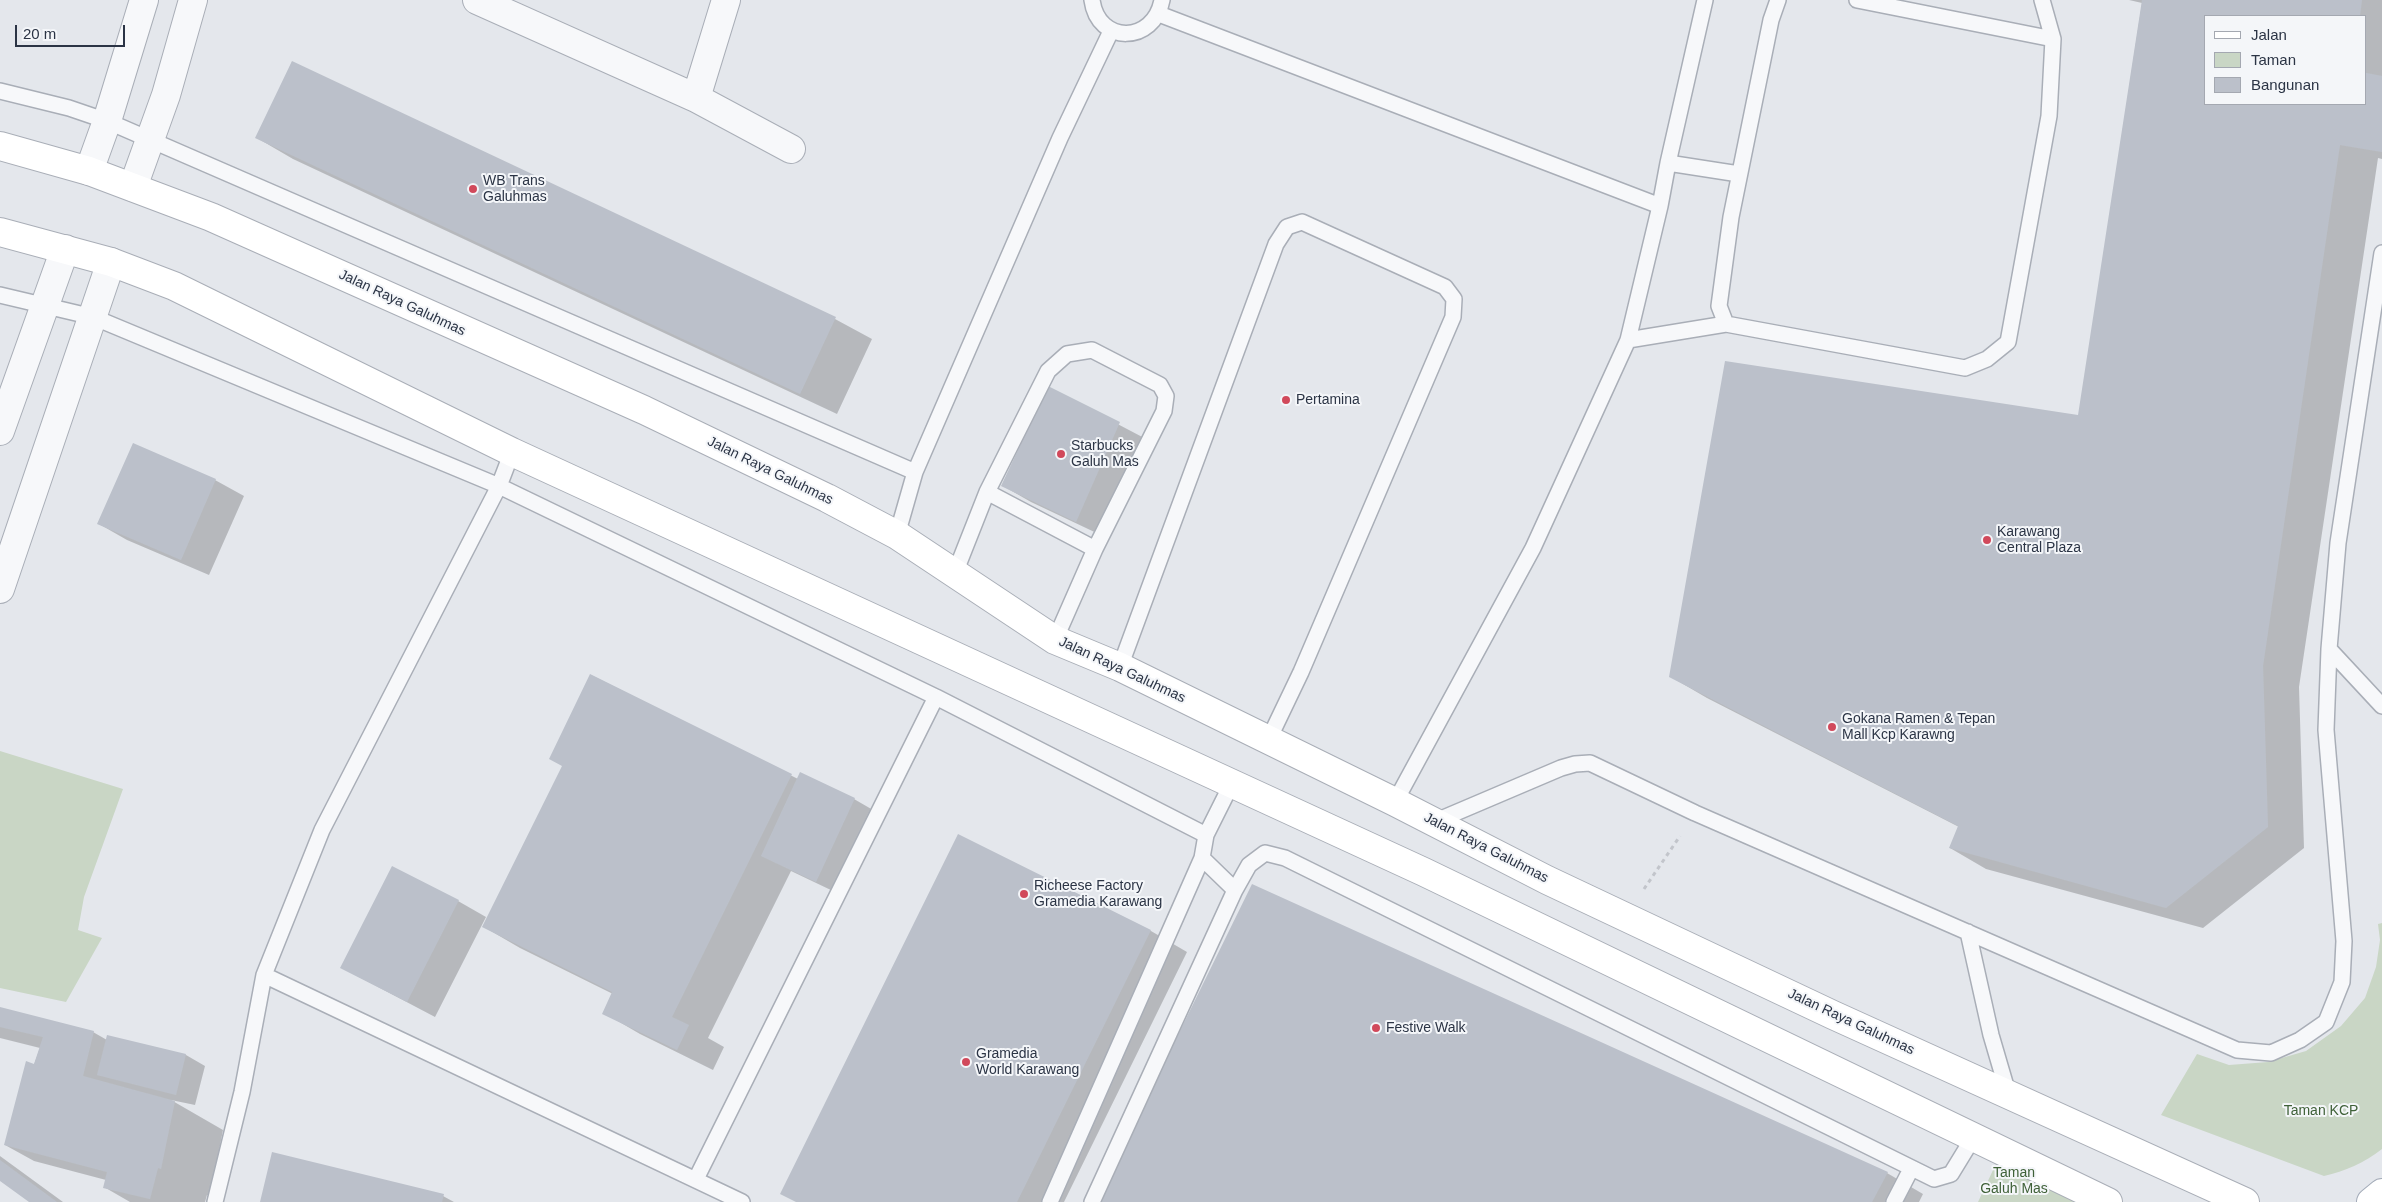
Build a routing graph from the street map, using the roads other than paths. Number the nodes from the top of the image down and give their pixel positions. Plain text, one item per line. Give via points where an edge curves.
1 (144, 0) edge
2 (193, 0) edge
3 (477, 0) edge
4 (726, 0) edge
5 (1092, 0) edge
6 (1705, 0) edge
7 (1778, 0) edge
8 (1857, 0) edge
9 (2042, 0) edge
10 (1160, 7) edge
11 (1112, 31) junction
12 (2053, 39) junction
13 (0, 92) edge
14 (696, 98) junction
15 (108, 121) junction
16 (150, 139) junction
17 (0, 146) edge
18 (791, 149) dead end
19 (1668, 163) junction
20 (89, 171) junction
21 (1739, 174) junction
22 (133, 187) junction
23 (1660, 206) junction
24 (0, 232) edge
25 (65, 249) junction
26 (2382, 253) edge
27 (111, 262) junction
28 (0, 296) edge
29 (44, 306) junction
30 (93, 318) junction
31 (1726, 324) junction
32 (1628, 340) junction
33 (0, 431) edge
34 (512, 452) junction
35 (915, 472) junction
36 (499, 486) junction
37 (987, 492) junction
38 (897, 536) junction
39 (1095, 549) junction
40 (956, 573) junction
41 (0, 589) edge
42 (1055, 640) junction
43 (2329, 649) junction
44 (1120, 667) junction
45 (936, 697) junction
46 (2382, 706) edge
47 (1268, 741) junction
48 (1231, 785) junction
49 (1395, 802) junction
50 (1434, 822) junction
51 (1206, 835) junction
52 (1202, 858) junction
53 (1235, 890) junction
54 (1968, 932) junction
55 (264, 975) junction
56 (2008, 1093) junction
57 (1973, 1138) junction
58 (1911, 1169) junction
59 (696, 1179) junction
60 (2382, 1193) edge
61 (215, 1202) edge
62 (742, 1202) edge
63 (1050, 1202) edge
64 (1092, 1202) edge
65 (1894, 1202) edge
66 (2108, 1202) edge
67 (2244, 1202) edge
68 (2372, 1202) edge

1 - 15 street
2 - 16 street
3 - 14 street
4 - 14 street
5 - 11 lane via 1093,11
6 - 19 lane
7 - 21 lane
8 - 12 lane
9 - 12 lane
10 - 11 lane via 1150,25 1138,32 1124,34
10 - 23 lane
11 - 35 lane via 1060,138
12 - 31 lane via 2049,116 2008,342 1988,359 1965,368
13 - 15 lane
14 - 18 street
15 - 16 lane
15 - 20 street
16 - 22 street
16 - 35 lane
17 - 20 main road, Jalan Raya Galuhmas
19 - 21 lane
19 - 23 lane
20 - 22 main road, Jalan Raya Galuhmas
21 - 31 lane via 1719,306
22 - 38 main road, Jalan Raya Galuhmas via 211,217 644,410 827,498
23 - 32 lane
24 - 25 main road
25 - 27 main road
25 - 29 street
26 - 43 lane via 2338,543
27 - 30 street
27 - 34 main road via 174,286
28 - 29 lane
29 - 30 lane
29 - 33 street
30 - 36 lane
30 - 41 street
31 - 32 lane
32 - 49 lane via 1532,548
34 - 36 lane
34 - 48 main road
35 - 38 lane
36 - 45 lane
36 - 55 lane via 322,830
37 - 39 lane
37 - 39 lane via 1048,371 1068,354 1092,350 1160,385 1166,396 1164,411
37 - 40 lane
38 - 40 main road, Jalan Raya Galuhmas
39 - 42 lane
40 - 42 main road, Jalan Raya Galuhmas
42 - 44 main road, Jalan Raya Galuhmas
43 - 46 lane
43 - 54 lane via 2326,730 2344,941 2342,982 2326,1022 2300,1040 2271,1052 2237,1050
44 - 47 main road, Jalan Raya Galuhmas
44 - 47 lane via 1276,244 1287,227 1302,222 1445,287 1454,299 1453,317
45 - 51 lane
45 - 59 lane
47 - 49 main road, Jalan Raya Galuhmas
48 - 51 lane
48 - 57 main road via 1424,872
49 - 50 main road, Jalan Raya Galuhmas
50 - 54 lane via 1561,768 1590,763
50 - 56 main road, Jalan Raya Galuhmas via 1547,880 1833,1015
51 - 52 lane
52 - 53 lane
52 - 63 lane
53 - 58 lane via 1249,865 1265,853 1284,858
53 - 64 lane
54 - 56 lane via 1991,1035
55 - 59 lane
55 - 61 lane via 242,1092
56 - 67 main road, Jalan Raya Galuhmas
57 - 58 lane via 1952,1174 1934,1179
57 - 66 main road
58 - 65 lane
59 - 62 lane
60 - 68 main road

